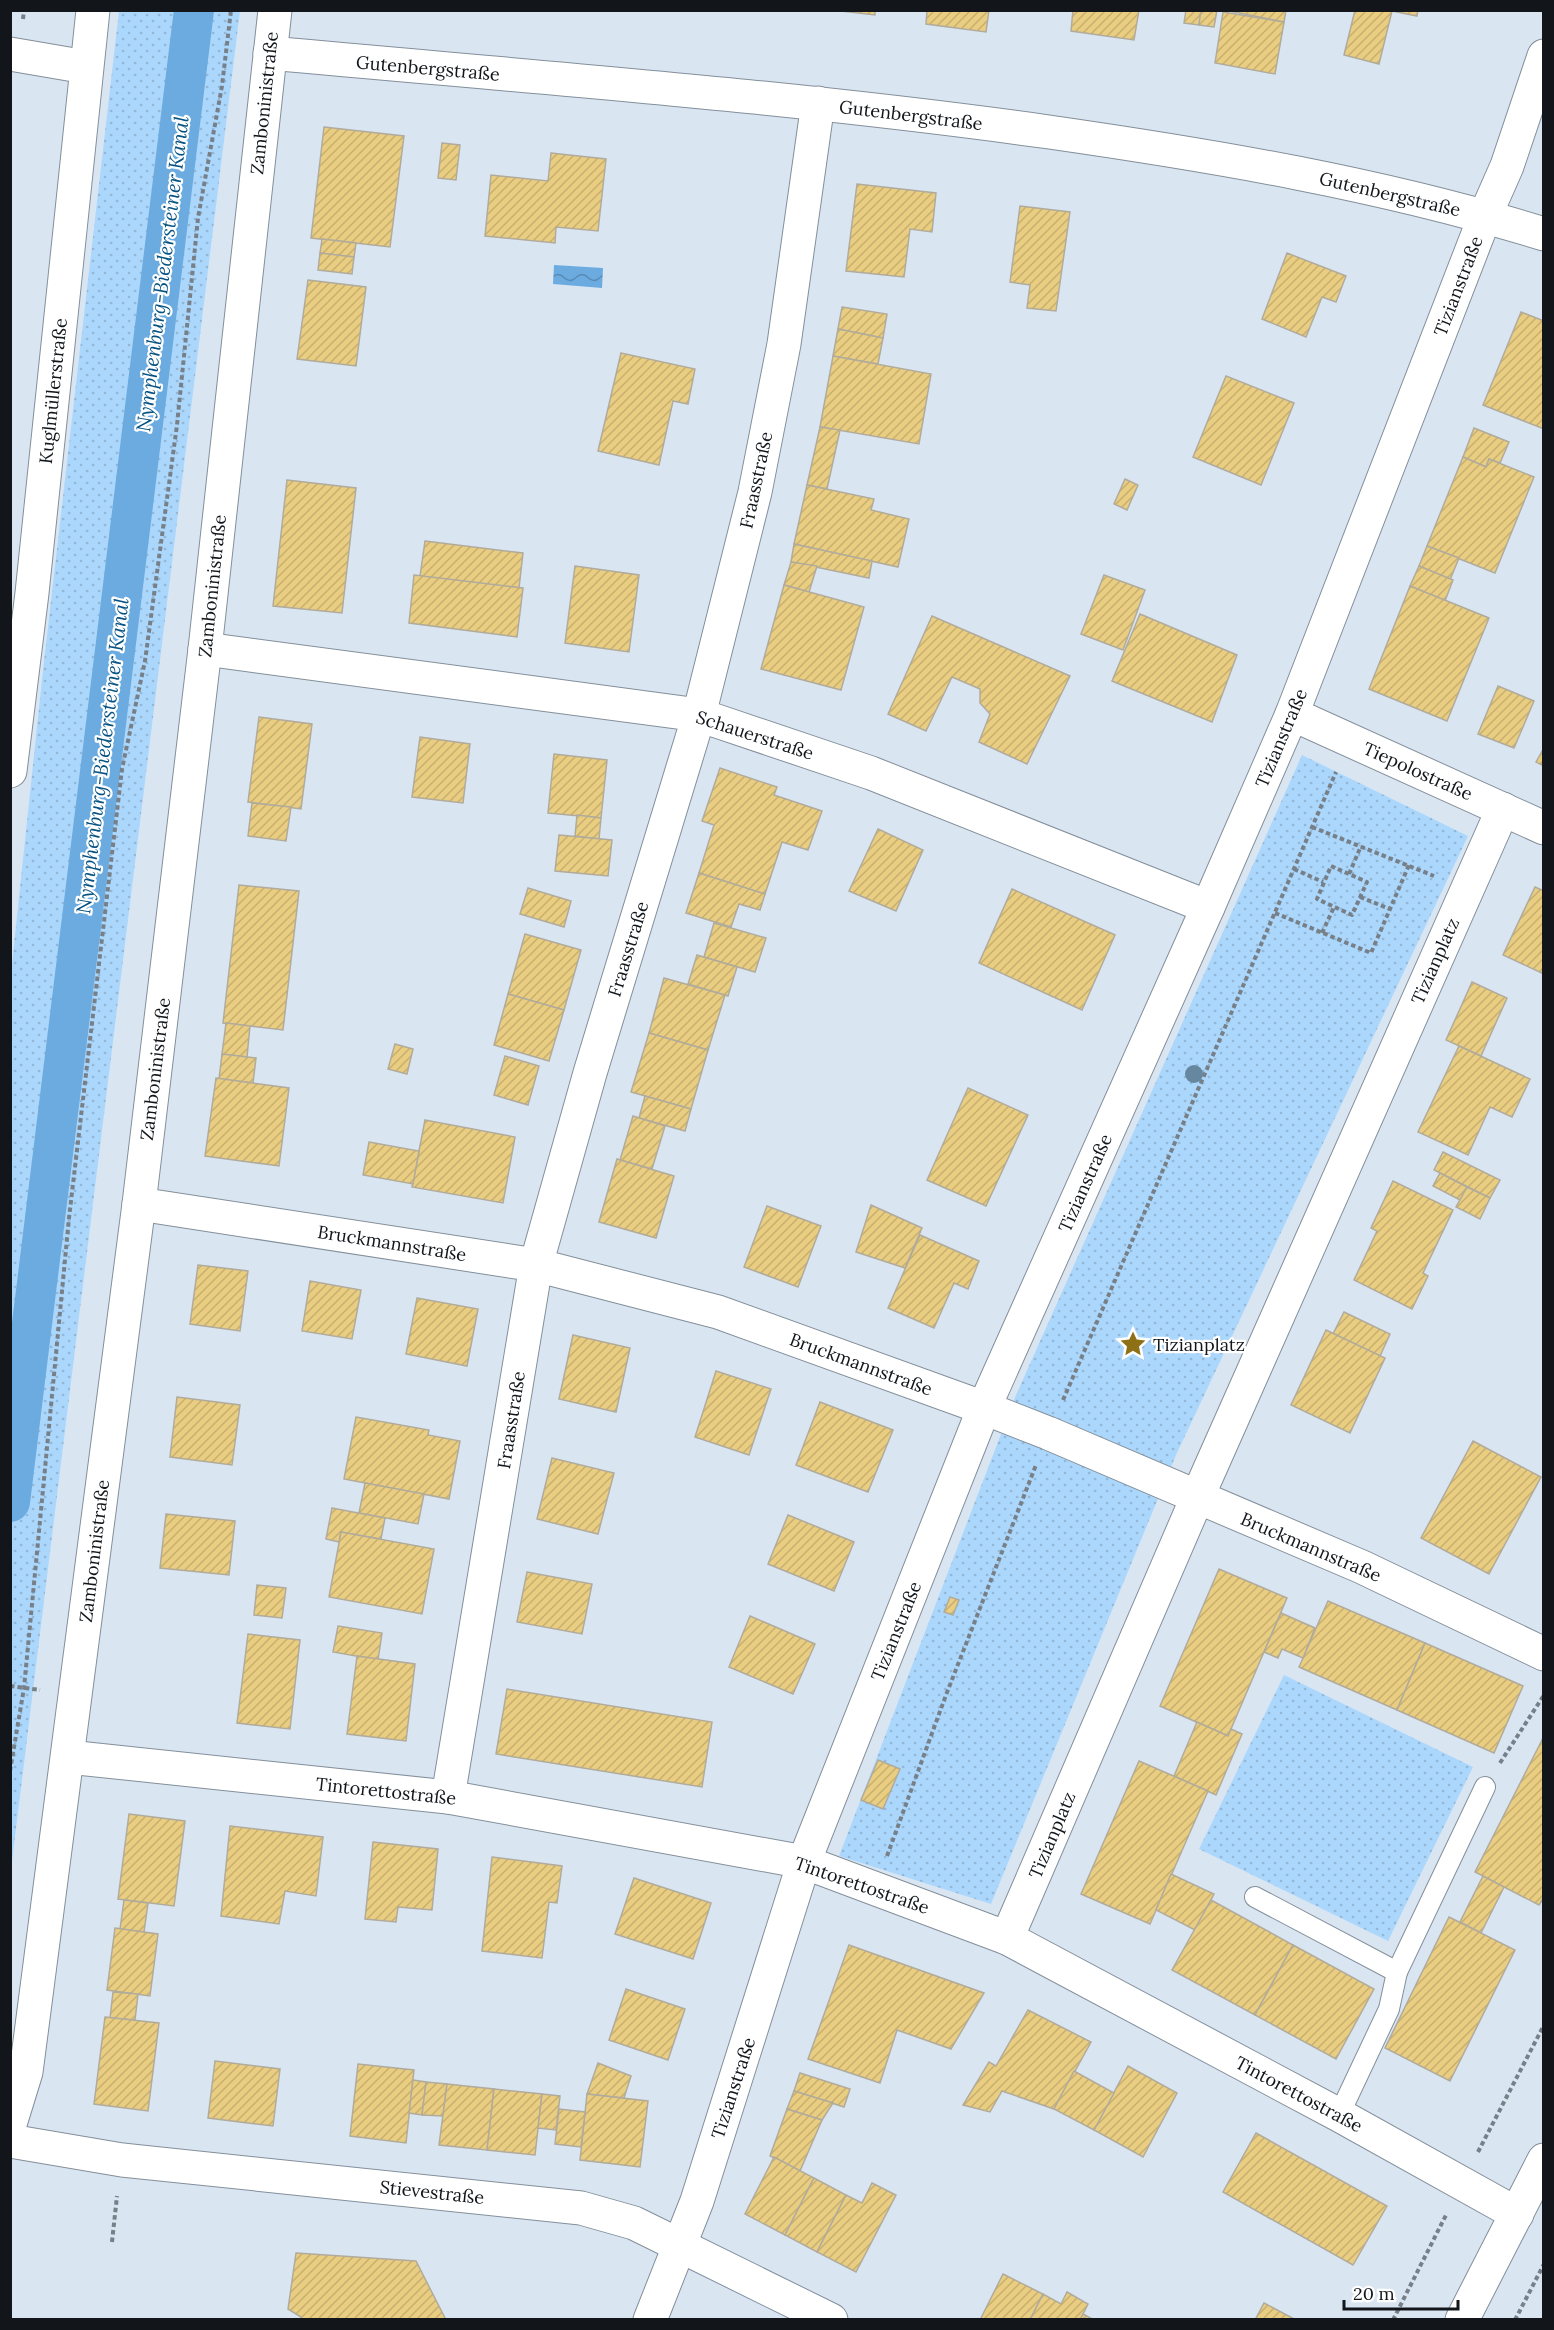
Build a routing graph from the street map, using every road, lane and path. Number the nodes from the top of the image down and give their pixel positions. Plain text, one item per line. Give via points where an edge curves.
1 (93, 10) edge
2 (231, 10) edge
3 (274, 10) edge
4 (270, 53) junction
5 (10, 54) edge
6 (1544, 56) edge
7 (86, 67) junction
8 (818, 103) junction
9 (1485, 216) junction
10 (1544, 234) edge
11 (21, 591) edge
12 (205, 649) junction
13 (1292, 714) junction
14 (699, 715) junction
15 (1350, 740) junction
16 (10, 771) edge
17 (1503, 809) junction
18 (1312, 827) junction
19 (1544, 828) edge
20 (1361, 846) junction
21 (1409, 865) junction
22 (1294, 869) junction
23 (1349, 874) junction
24 (1323, 882) junction
25 (1468, 889) junction
26 (1360, 897) junction
27 (1208, 907) junction
28 (1334, 907) junction
29 (1390, 909) junction
30 (1275, 913) junction
31 (1322, 933) junction
32 (139, 1204) junction
33 (536, 1265) junction
34 (984, 1408) junction
35 (1048, 1433) junction
36 (1197, 1498) junction
37 (1544, 1654) edge
38 (1544, 1695) edge
39 (68, 1757) junction
40 (10, 1771) edge
41 (1485, 1787) joint
42 (448, 1797) junction
43 (804, 1862) junction
44 (875, 1888) junction
45 (1255, 1897) dead end
46 (1007, 1938) junction
47 (1397, 1972) junction
48 (1339, 2115) junction
49 (10, 2124) edge
50 (10, 2141) edge
51 (122, 2160) junction
52 (1544, 2160) edge
53 (1517, 2214) junction
54 (112, 2242) dead end
55 (680, 2243) junction
56 (1544, 2264) edge
57 (650, 2319) edge
58 (831, 2319) edge
59 (1462, 2319) edge
60 (1515, 2319) edge

1 - 7 street, Kuglmüllerstraße
2 - 40 path via 222,86 198,218 177,425 145,661 120,781 69,1218 24,1688
3 - 4 street, Zamboninistraße
4 - 8 street, Gutenbergstraße
4 - 12 street, Zamboninistraße
5 - 7 street
6 - 9 street, Tizianstraße via 1507,166
7 - 11 street, Kuglmüllerstraße
8 - 9 street, Gutenbergstraße via 1180,151 1350,183
8 - 14 street, Fraasstraße via 784,345 755,492
9 - 10 street, Gutenbergstraße
9 - 13 street, Tizianstraße
11 - 16 street, Kuglmüllerstraße
12 - 14 street, Schauerstraße
12 - 32 street, Zamboninistraße
13 - 15 street, Tiepolostraße
13 - 27 street, Tizianstraße
14 - 27 street, Schauerstraße via 871,773
14 - 33 street, Fraasstraße
15 - 17 street, Tiepolostraße
15 - 18 path
17 - 19 street, Tiepolostraße
17 - 25 street, Tizianplatz
18 - 20 path
18 - 22 path
20 - 21 path
20 - 23 path
21 - 25 path
21 - 29 path
22 - 24 path
22 - 30 path
23 - 24 path via 1330,866
23 - 26 path via 1367,882
24 - 28 path via 1317,899
25 - 36 street, Tizianplatz
26 - 28 path via 1352,915
26 - 29 path
27 - 34 street, Tizianstraße
28 - 31 path
29 - 31 path via 1371,953
30 - 31 path
30 - 35 path
32 - 33 street, Bruckmannstraße
32 - 39 street, Zamboninistraße
33 - 34 street, Bruckmannstraße via 718,1312
33 - 42 street, Fraasstraße
34 - 35 street, Bruckmannstraße
34 - 43 street, Tizianstraße
35 - 36 street, Bruckmannstraße
35 - 44 path
36 - 37 street, Bruckmannstraße via 1362,1567
36 - 46 street, Tizianplatz
38 - 41 path
39 - 42 street, Tintorettostraße
39 - 49 street, Zamboninistraße via 27,2072
41 - 47 lane
42 - 43 street, Tintorettostraße
43 - 44 street, Tintorettostraße
43 - 55 street, Tizianstraße via 697,2201
44 - 46 street, Tintorettostraße
45 - 47 lane
46 - 48 street, Tintorettostraße
47 - 48 lane via 1389,2009
48 - 53 street, Tintorettostraße
50 - 51 street, Stievestraße
51 - 54 path
51 - 55 street, Stievestraße via 581,2208 634,2223
52 - 53 street
53 - 59 street
55 - 57 street, Tizianstraße
55 - 58 street, Stievestraße
56 - 60 path

